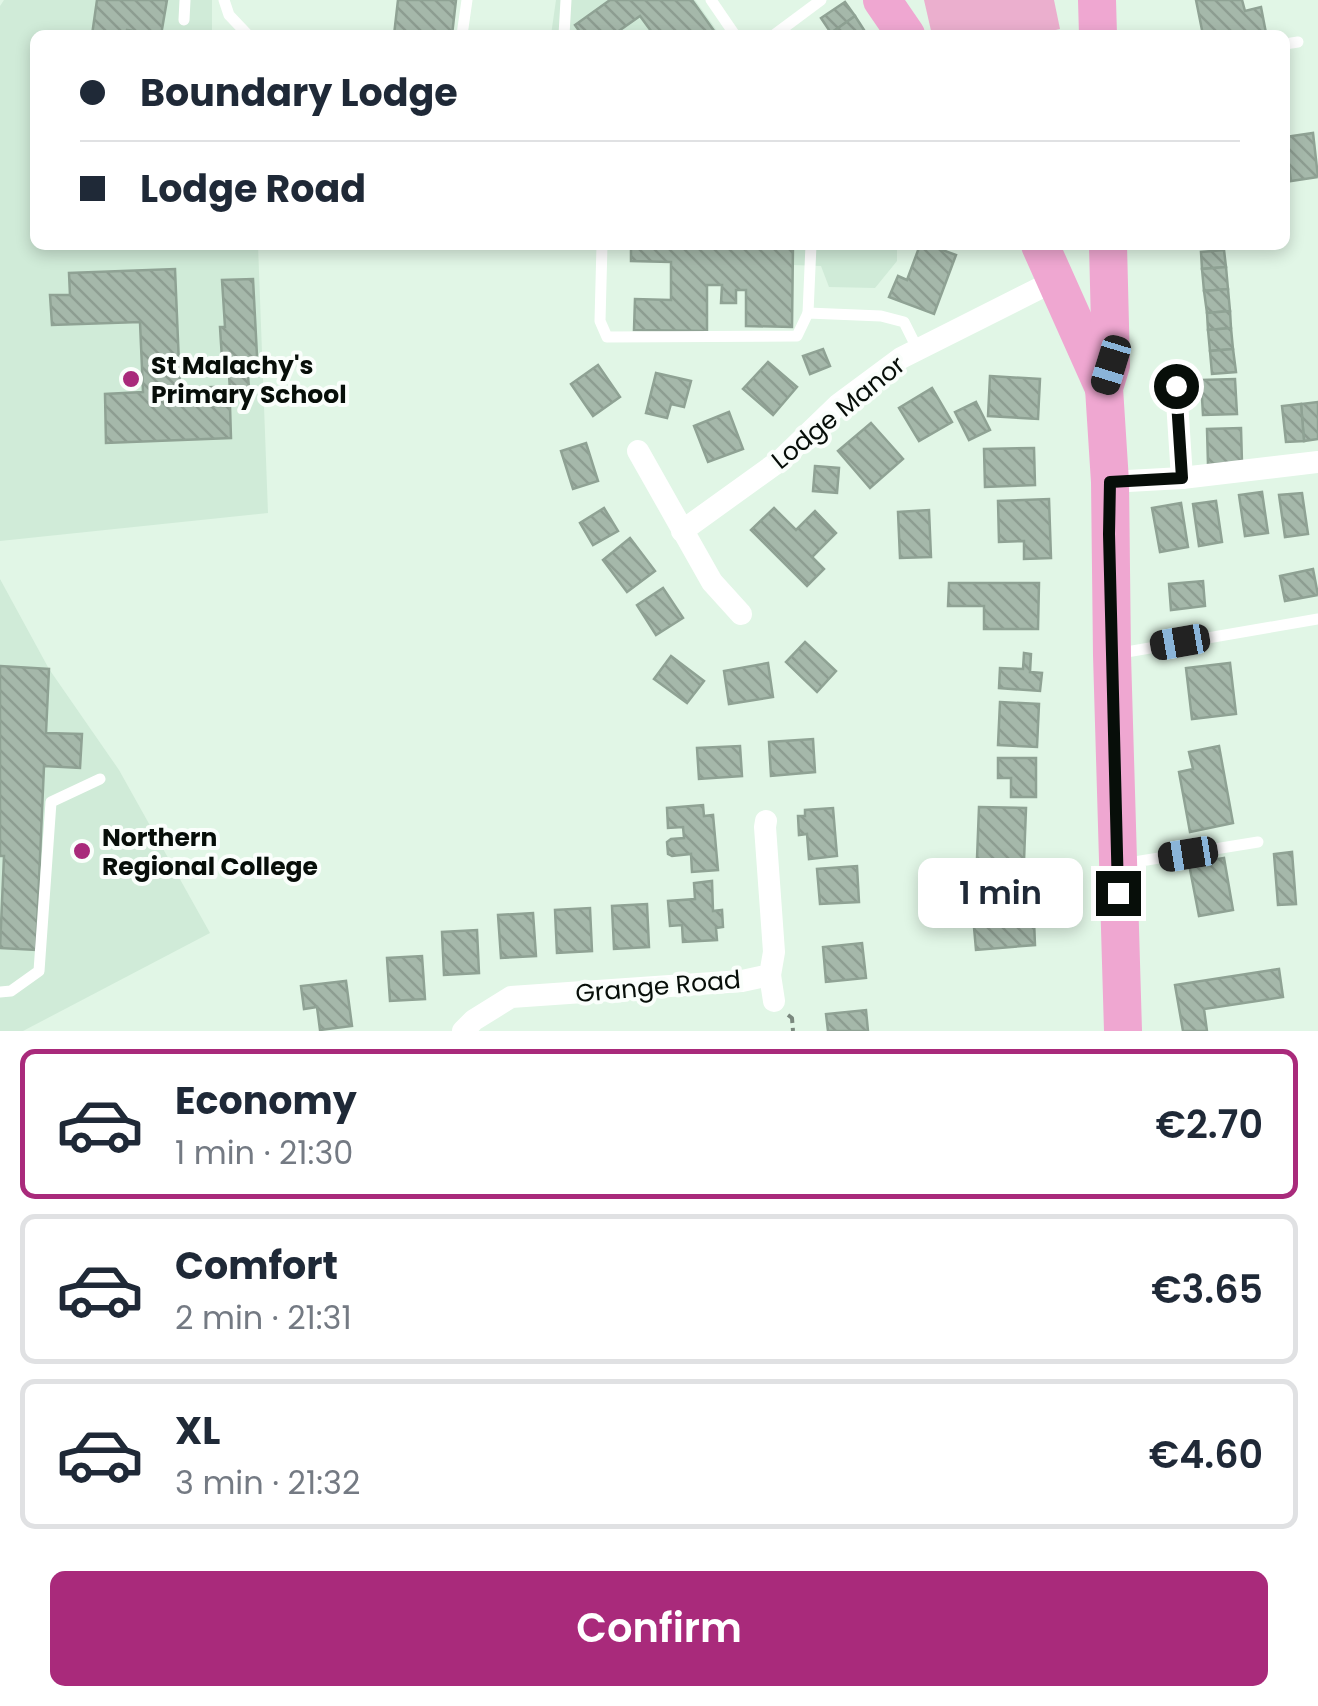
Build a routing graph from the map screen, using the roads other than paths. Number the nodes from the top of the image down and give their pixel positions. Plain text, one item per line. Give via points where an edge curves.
1 (185, 0) edge
2 (224, 0) edge
3 (467, 0) edge
4 (566, 0) edge
5 (711, 0) edge
6 (821, 0) edge
7 (882, 0) edge
8 (1097, 0) edge
9 (184, 20) dead end
10 (243, 30) edge
11 (463, 30) edge
12 (564, 30) edge
13 (732, 30) edge
14 (781, 30) edge
15 (903, 30) edge
16 (1098, 30) edge
17 (602, 250) edge
18 (810, 250) edge
19 (1042, 250) edge
20 (1088, 250) edge
21 (1108, 250) edge
22 (1056, 280) junction
23 (808, 314) junction
24 (918, 350) junction
25 (1176, 386) dead end
26 (1104, 388) junction
27 (638, 451) dead end
28 (1318, 462) edge
29 (1182, 478) junction
30 (1110, 482) junction
31 (682, 531) junction
32 (741, 614) dead end
33 (1318, 619) edge
34 (1112, 654) junction
35 (100, 779) dead end
36 (766, 821) dead end
37 (1258, 842) dead end
38 (1118, 865) junction
39 (770, 975) junction
40 (0, 992) edge
41 (774, 1001) dead end
42 (463, 1031) edge
43 (1123, 1031) edge

1 - 9 lane
2 - 10 lane
3 - 11 lane
4 - 12 lane
5 - 13 lane
6 - 14 lane
7 - 15 main road
8 - 16 main road
17 - 23 lane via 600,321 607,336 797,336
18 - 23 lane
19 - 22 main road
20 - 22 main road via 1085,260
21 - 26 main road via 1111,365
22 - 24 street, Lodge Manor
22 - 26 main road
23 - 24 lane via 904,322
24 - 31 street, Lodge Manor
25 - 29 street
26 - 30 main road
27 - 31 street
28 - 29 street
29 - 30 street
30 - 34 main road
31 - 32 street via 712,582
33 - 34 lane
34 - 38 main road
35 - 40 lane via 50,802 38,971
36 - 39 street, Grange Road
37 - 38 lane
38 - 43 main road
39 - 41 street
39 - 42 street, Grange Road via 511,997

